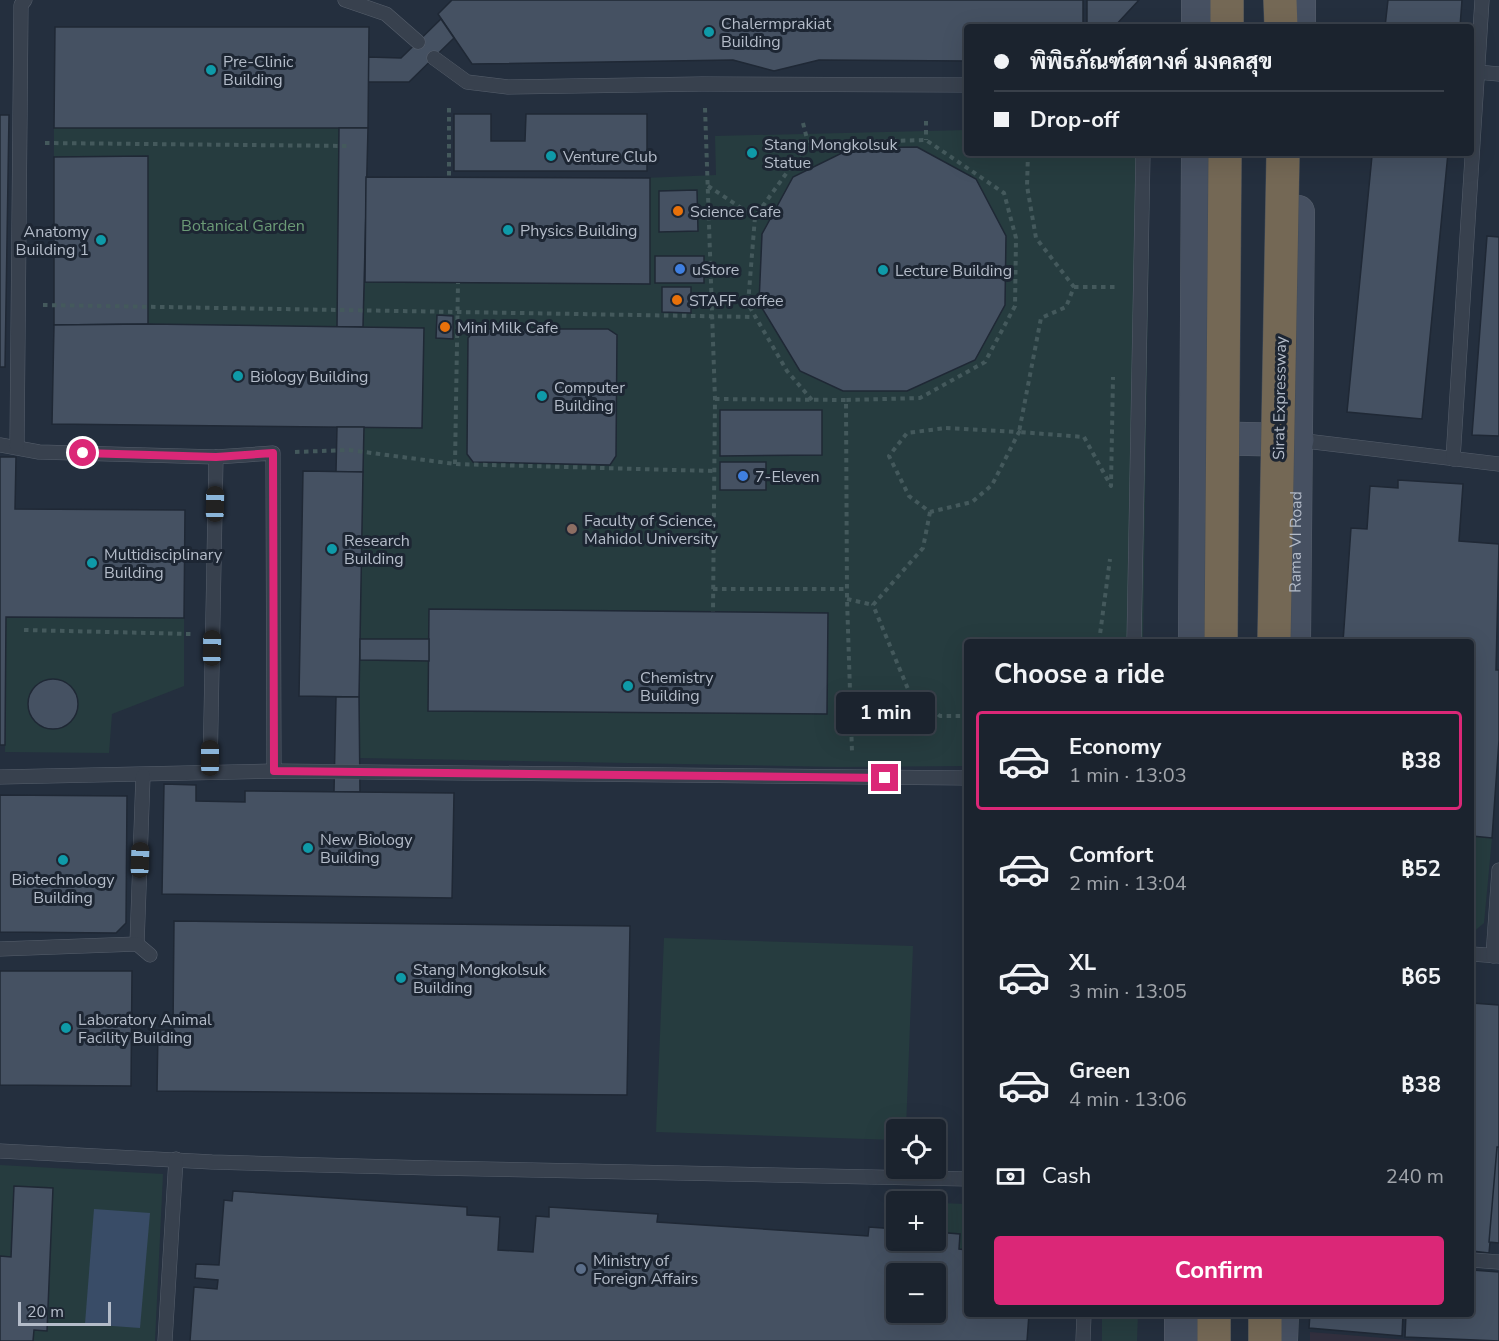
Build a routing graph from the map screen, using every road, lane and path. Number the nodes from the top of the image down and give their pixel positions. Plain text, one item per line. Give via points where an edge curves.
1 (25, 0) edge
2 (345, 0) edge
3 (1227, 0) edge
4 (1280, 0) edge
5 (1299, 0) edge
6 (1482, 0) edge
7 (1202, 20) edge
8 (1281, 24) edge
9 (1299, 24) edge
10 (418, 42) dead end
11 (434, 58) dead end
12 (1477, 72) junction
13 (1499, 74) edge
14 (964, 85) edge
15 (449, 108) dead end
16 (705, 108) dead end
17 (1474, 120) edge
18 (926, 121) dead end
19 (803, 123) dead end
20 (926, 140) junction
21 (45, 143) dead end
22 (808, 143) junction
23 (349, 146) dead end
24 (1028, 156) edge
25 (1143, 156) edge
26 (1198, 156) edge
27 (1226, 156) edge
28 (1283, 156) edge
29 (1298, 156) edge
30 (1472, 156) edge
31 (449, 177) dead end
32 (708, 186) junction
33 (754, 217) junction
34 (1116, 276) dead end
35 (458, 283) dead end
36 (1074, 287) junction
37 (1116, 287) junction
38 (1115, 298) dead end
39 (43, 305) dead end
40 (458, 311) junction
41 (756, 317) junction
42 (712, 318) junction
43 (1114, 369) dead end
44 (715, 399) junction
45 (812, 400) junction
46 (846, 400) junction
47 (1019, 432) junction
48 (1198, 438) junction
49 (1297, 440) junction
50 (0, 445) edge
51 (17, 446) junction
52 (273, 453) junction
53 (216, 457) junction
54 (1453, 459) junction
55 (455, 464) junction
56 (1499, 464) edge
57 (713, 471) junction
58 (1111, 486) junction
59 (1112, 496) dead end
60 (930, 512) junction
61 (1111, 548) dead end
62 (713, 588) junction
63 (848, 589) junction
64 (847, 599) junction
65 (873, 605) junction
66 (713, 612) dead end
67 (24, 630) dead end
68 (199, 634) dead end
69 (1099, 639) edge
70 (1134, 639) edge
71 (1195, 639) edge
72 (1221, 639) edge
73 (1274, 639) edge
74 (1294, 639) edge
75 (964, 716) edge
76 (852, 752) dead end
77 (274, 771) junction
78 (210, 772) junction
79 (143, 776) junction
80 (0, 777) edge
81 (964, 778) edge
82 (1499, 870) edge
83 (137, 944) junction
84 (0, 949) edge
85 (1474, 954) edge
86 (150, 956) dead end
87 (1496, 956) edge
88 (0, 1151) edge
89 (176, 1159) junction
90 (964, 1179) edge
91 (1474, 1260) edge
92 (1499, 1262) edge
93 (1084, 1317) edge
94 (1181, 1317) edge
95 (1214, 1317) edge
96 (1265, 1317) edge
97 (1282, 1317) edge
98 (165, 1341) edge
99 (1083, 1341) edge
100 (1181, 1341) edge
101 (1214, 1341) edge
102 (1265, 1341) edge
103 (1281, 1341) edge

1 - 51 lane via 21,5
2 - 10 lane via 386,14
3 - 7 highway
4 - 8 highway
5 - 9 main road
6 - 12 lane
11 - 14 lane via 467,82 508,87
12 - 13 lane
12 - 17 lane
15 - 31 path
16 - 32 path
18 - 20 path
19 - 22 path
20 - 22 path
20 - 46 path via 1004,193 1016,238 1015,306 985,362 920,398
21 - 23 path
22 - 33 path
24 - 36 path via 1027,186 1036,238
25 - 70 lane
26 - 48 main road
27 - 72 highway, bridge
28 - 73 highway, Sirat Expressway, bridge
29 - 49 main road, Rama VI Road
30 - 54 lane
32 - 33 path
32 - 42 path
33 - 41 path via 748,304
34 - 37 path
35 - 40 path
36 - 37 path
36 - 47 path via 1066,307 1041,318
37 - 38 path
39 - 40 path
40 - 42 path
40 - 55 path
41 - 42 path
41 - 45 path via 787,371
42 - 44 path
43 - 58 path
44 - 45 path
44 - 57 path
45 - 46 path
46 - 63 path
47 - 58 path via 1084,437
47 - 60 path via 992,485 972,502
47 - 60 path via 945,428 907,433 889,456 909,496
48 - 49 main road
48 - 71 main road
49 - 54 lane
49 - 74 main road, Rama VI Road
50 - 51 lane
51 - 53 lane via 39,452
52 - 53 lane
52 - 55 path via 349,450
52 - 77 lane
53 - 78 lane
54 - 56 lane
55 - 57 path
57 - 62 path
58 - 59 path
60 - 65 path via 923,548
61 - 69 path
62 - 63 path
62 - 66 path
63 - 64 path
64 - 65 path
64 - 76 path
65 - 75 path via 908,689 940,716
67 - 68 path
77 - 78 lane
77 - 81 lane
78 - 79 lane
79 - 80 lane
79 - 83 lane
82 - 87 lane
83 - 84 lane
83 - 86 lane
85 - 87 lane
88 - 89 lane
89 - 90 lane
89 - 98 lane
91 - 92 lane
93 - 99 lane
94 - 100 main road
95 - 101 highway
96 - 102 highway
97 - 103 main road

